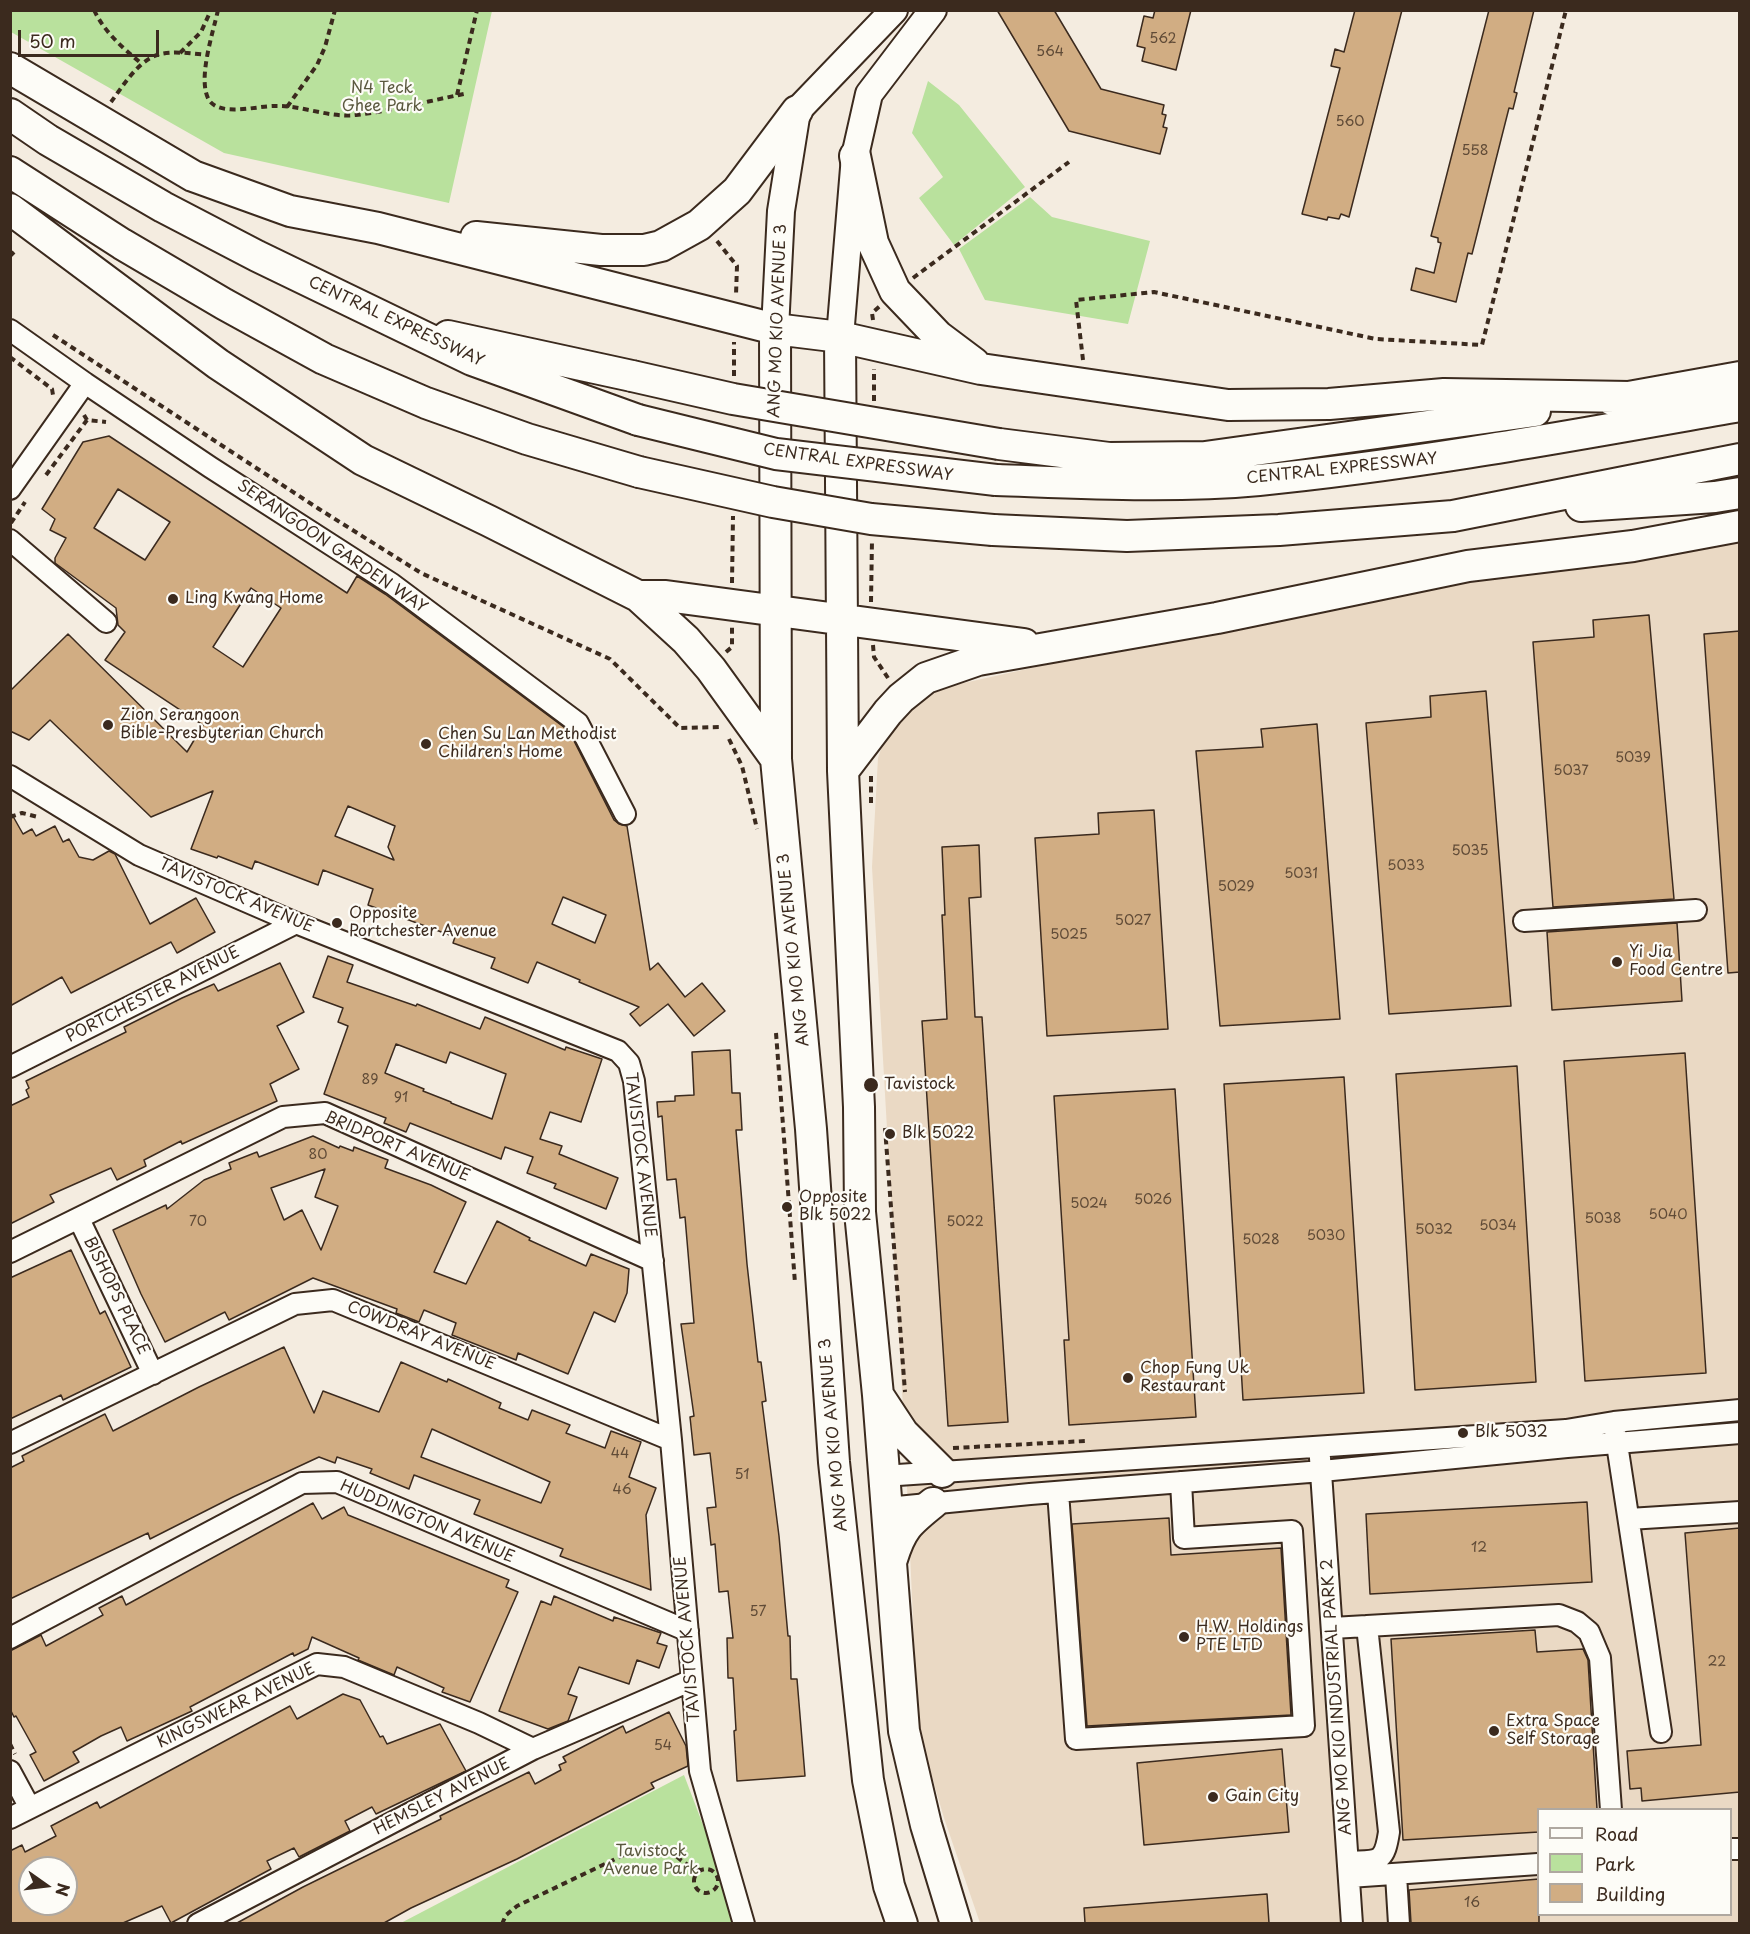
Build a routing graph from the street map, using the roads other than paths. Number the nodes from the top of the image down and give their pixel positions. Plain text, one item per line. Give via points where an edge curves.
1 (894, 10) edge
2 (933, 10) edge
3 (10, 68) edge
4 (798, 111) junction
5 (10, 114) edge
6 (855, 156) junction
7 (10, 172) edge
8 (10, 209) edge
9 (378, 228) junction
10 (775, 329) junction
11 (10, 330) edge
12 (840, 337) junction
13 (424, 338) junction
14 (981, 369) junction
15 (1740, 377) edge
16 (86, 383) junction
17 (1630, 397) junction
18 (1740, 406) edge
19 (1740, 459) edge
20 (1740, 492) edge
21 (19, 494) edge
22 (1453, 516) junction
23 (1740, 526) edge
24 (10, 540) edge
25 (638, 596) junction
26 (775, 611) junction
27 (842, 619) junction
28 (106, 622) dead end
29 (1055, 648) junction
30 (776, 759) junction
31 (857, 769) junction
32 (15, 783) edge
33 (625, 814) dead end
34 (1696, 910) dead end
35 (1524, 921) dead end
36 (296, 923) junction
37 (10, 1067) edge
38 (79, 1219) junction
39 (10, 1252) edge
40 (653, 1261) junction
41 (153, 1374) junction
42 (892, 1398) junction
43 (1735, 1411) edge
44 (1614, 1422) junction
45 (1736, 1434) edge
46 (1567, 1438) junction
47 (671, 1440) junction
48 (1394, 1442) junction
49 (10, 1443) edge
50 (1617, 1444) junction
51 (1319, 1447) junction
52 (946, 1460) junction
53 (1395, 1464) junction
54 (1322, 1472) junction
55 (883, 1476) junction
56 (1180, 1482) junction
57 (1058, 1492) junction
58 (933, 1503) junction
59 (887, 1508) junction
60 (1740, 1512) edge
61 (1629, 1520) junction
62 (891, 1561) junction
63 (1367, 1626) junction
64 (1332, 1628) junction
65 (688, 1631) junction
66 (10, 1638) edge
67 (692, 1680) junction
68 (1661, 1732) dead end
69 (533, 1749) junction
70 (911, 1763) junction
71 (10, 1771) edge
72 (867, 1771) junction
73 (30, 1808) junction
74 (1611, 1808) edge
75 (10, 1818) edge
76 (1537, 1864) edge
77 (1349, 1869) junction
78 (1396, 1875) junction
79 (198, 1923) edge
80 (744, 1923) edge
81 (902, 1923) edge
82 (956, 1923) edge
83 (1352, 1923) edge
84 (1399, 1923) edge

1 - 4 main road
2 - 6 main road via 869,94
3 - 9 highway via 193,176 290,211
4 - 9 highway via 737,191 699,225 661,246 601,250
4 - 10 main road, ANG MO KIO AVENUE 3 via 781,211
5 - 13 highway, CENTRAL EXPRESSWAY via 163,207
6 - 12 main road
6 - 14 highway via 873,243 938,336
7 - 22 highway, bridge via 122,244 324,359 426,403 527,439 639,472 871,519 993,530 1127,536 1279,530
8 - 25 highway via 218,364 363,460
9 - 10 highway
10 - 12 highway
10 - 26 highway, ANG MO KIO AVENUE 3
11 - 16 street, SERANGOON GARDEN WAY
12 - 14 highway
12 - 27 highway
13 - 17 highway, bridge via 452,335 732,399 1061,454 1109,458 1205,458
13 - 18 highway, CENTRAL EXPRESSWAY, bridge via 472,360 638,420 776,454 996,480 1129,485 1257,480 1448,457
14 - 17 highway via 1228,405 1329,404 1444,394
15 - 17 highway
16 - 21 street
16 - 33 street, SERANGOON GARDEN WAY via 392,584 578,723
19 - 22 highway
20 - 22 highway
23 - 29 highway via 1633,546 1468,566
24 - 28 street
25 - 26 highway via 666,596
25 - 30 highway via 711,669
26 - 27 highway
26 - 30 highway, ANG MO KIO AVENUE 3
27 - 29 highway
27 - 31 highway
29 - 31 highway via 978,660 926,678 888,712
30 - 72 highway, ANG MO KIO AVENUE 3 via 811,1129 834,1462
31 - 42 highway via 860,1212
32 - 36 street, TAVISTOCK AVENUE via 138,855
34 - 35 street
36 - 37 street, PORTCHESTER AVENUE
36 - 40 street, TAVISTOCK AVENUE via 618,1051 629,1063 633,1081
38 - 39 street, BRIDPORT AVENUE
38 - 40 street, BRIDPORT AVENUE via 283,1117 325,1113
38 - 41 street, BISHOPS PLACE
40 - 47 street, TAVISTOCK AVENUE
41 - 47 street, COWDRAY AVENUE via 295,1304 333,1300
41 - 49 street, COWDRAY AVENUE
42 - 52 highway via 903,1432
42 - 55 highway
43 - 44 street
43 - 45 street
44 - 46 street
44 - 50 street
45 - 50 street
46 - 48 street
46 - 50 street
46 - 53 street
47 - 65 street, TAVISTOCK AVENUE
48 - 51 street
48 - 53 street
50 - 61 street
51 - 52 street
51 - 54 street, ANG MO KIO INDUSTRIAL PARK 2
52 - 55 street
53 - 54 street
54 - 56 street
54 - 64 street, ANG MO KIO INDUSTRIAL PARK 2
55 - 59 highway
56 - 57 street
56 - 57 street via 1184,1538 1292,1531 1304,1726 1076,1739
57 - 58 street
58 - 59 street
58 - 62 highway via 899,1536
59 - 62 highway
60 - 61 street
61 - 68 street
62 - 70 highway via 904,1731
63 - 64 street
63 - 74 street via 1559,1615 1577,1622 1589,1632 1600,1658
63 - 77 street via 1389,1832 1382,1857
64 - 77 street, ANG MO KIO INDUSTRIAL PARK 2
65 - 66 street, HUDDINGTON AVENUE via 337,1482 302,1483
65 - 67 street, TAVISTOCK AVENUE
67 - 69 street, HEMSLEY AVENUE
67 - 80 street, TAVISTOCK AVENUE via 700,1771
69 - 73 street, KINGSWEAR AVENUE via 344,1666 317,1664
69 - 79 street, HEMSLEY AVENUE
70 - 72 highway via 899,1752 884,1749 874,1755
70 - 82 highway via 934,1856
71 - 73 street
72 - 81 highway, ANG MO KIO AVENUE 3 via 890,1887
73 - 75 street, KINGSWEAR AVENUE
76 - 78 street
77 - 78 street
77 - 83 street, ANG MO KIO INDUSTRIAL PARK 2
78 - 84 street

